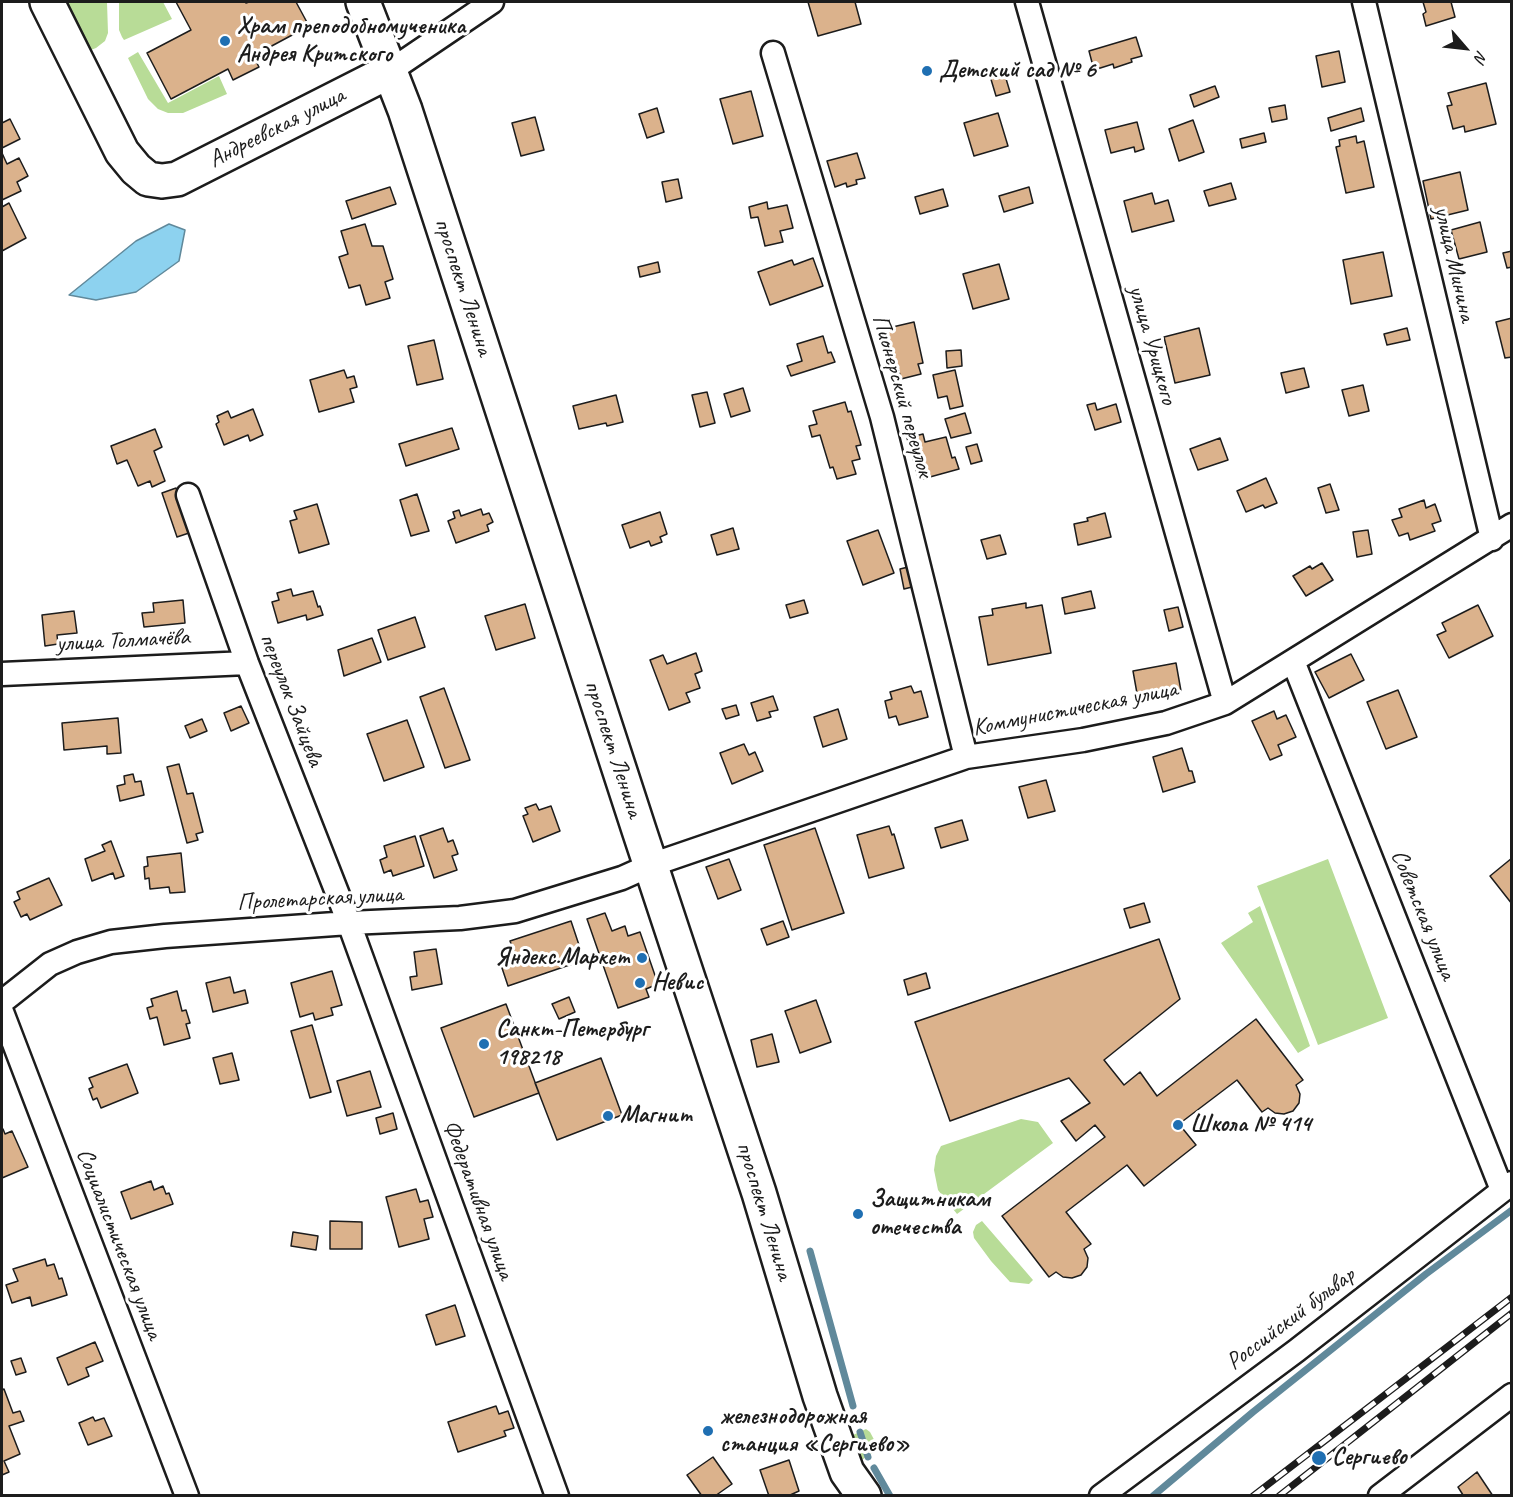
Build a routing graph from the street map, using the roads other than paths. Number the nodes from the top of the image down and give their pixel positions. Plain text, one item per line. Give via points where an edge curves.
1 (47, 2) edge
2 (363, 2) edge
3 (492, 2) edge
4 (1027, 2) edge
5 (1364, 2) edge
6 (773, 53) dead end
7 (390, 71) junction
8 (188, 495) dead end
9 (1512, 525) edge
10 (1492, 539) junction
11 (1293, 661) junction
12 (247, 663) junction
13 (2, 674) edge
14 (1225, 703) junction
15 (966, 757) junction
16 (651, 865) junction
17 (349, 923) junction
18 (2, 1002) edge
19 (2, 1012) edge
20 (1507, 1186) edge
21 (1512, 1395) edge
22 (187, 1496) edge
23 (557, 1496) edge
24 (864, 1496) edge
25 (1101, 1496) edge
26 (1380, 1496) edge

1 - 7 street, Андреевская улица via 122,152 148,179 177,179
2 - 7 street, проспект Ленина
3 - 7 street, Андреевская улица
4 - 14 street, улица Урицкого
5 - 10 street, улица Минина
6 - 15 street, Пионерский переулок via 882,417
7 - 16 street, проспект Ленина
8 - 12 street, переулок Зайцева
9 - 10 street, Коммунистическая улица
10 - 11 street, Коммунистическая улица
11 - 14 street, Коммунистическая улица
11 - 20 street, Советская улица
12 - 13 street, улица Толмачёва
12 - 17 street, переулок Зайцева
14 - 15 street, Коммунистическая улица via 1166,723
15 - 16 street, Коммунистическая улица
16 - 17 street, Пролетарская улица via 622,878 515,911 425,921
16 - 24 street, проспект Ленина via 759,1193 820,1395 847,1472
17 - 18 street, Пролетарская улица via 111,942 77,951 50,964
17 - 23 street, Федеративная улица
19 - 22 street, Социалистическая улица
20 - 25 street, Российский бульвар via 1296,1351
21 - 26 street

